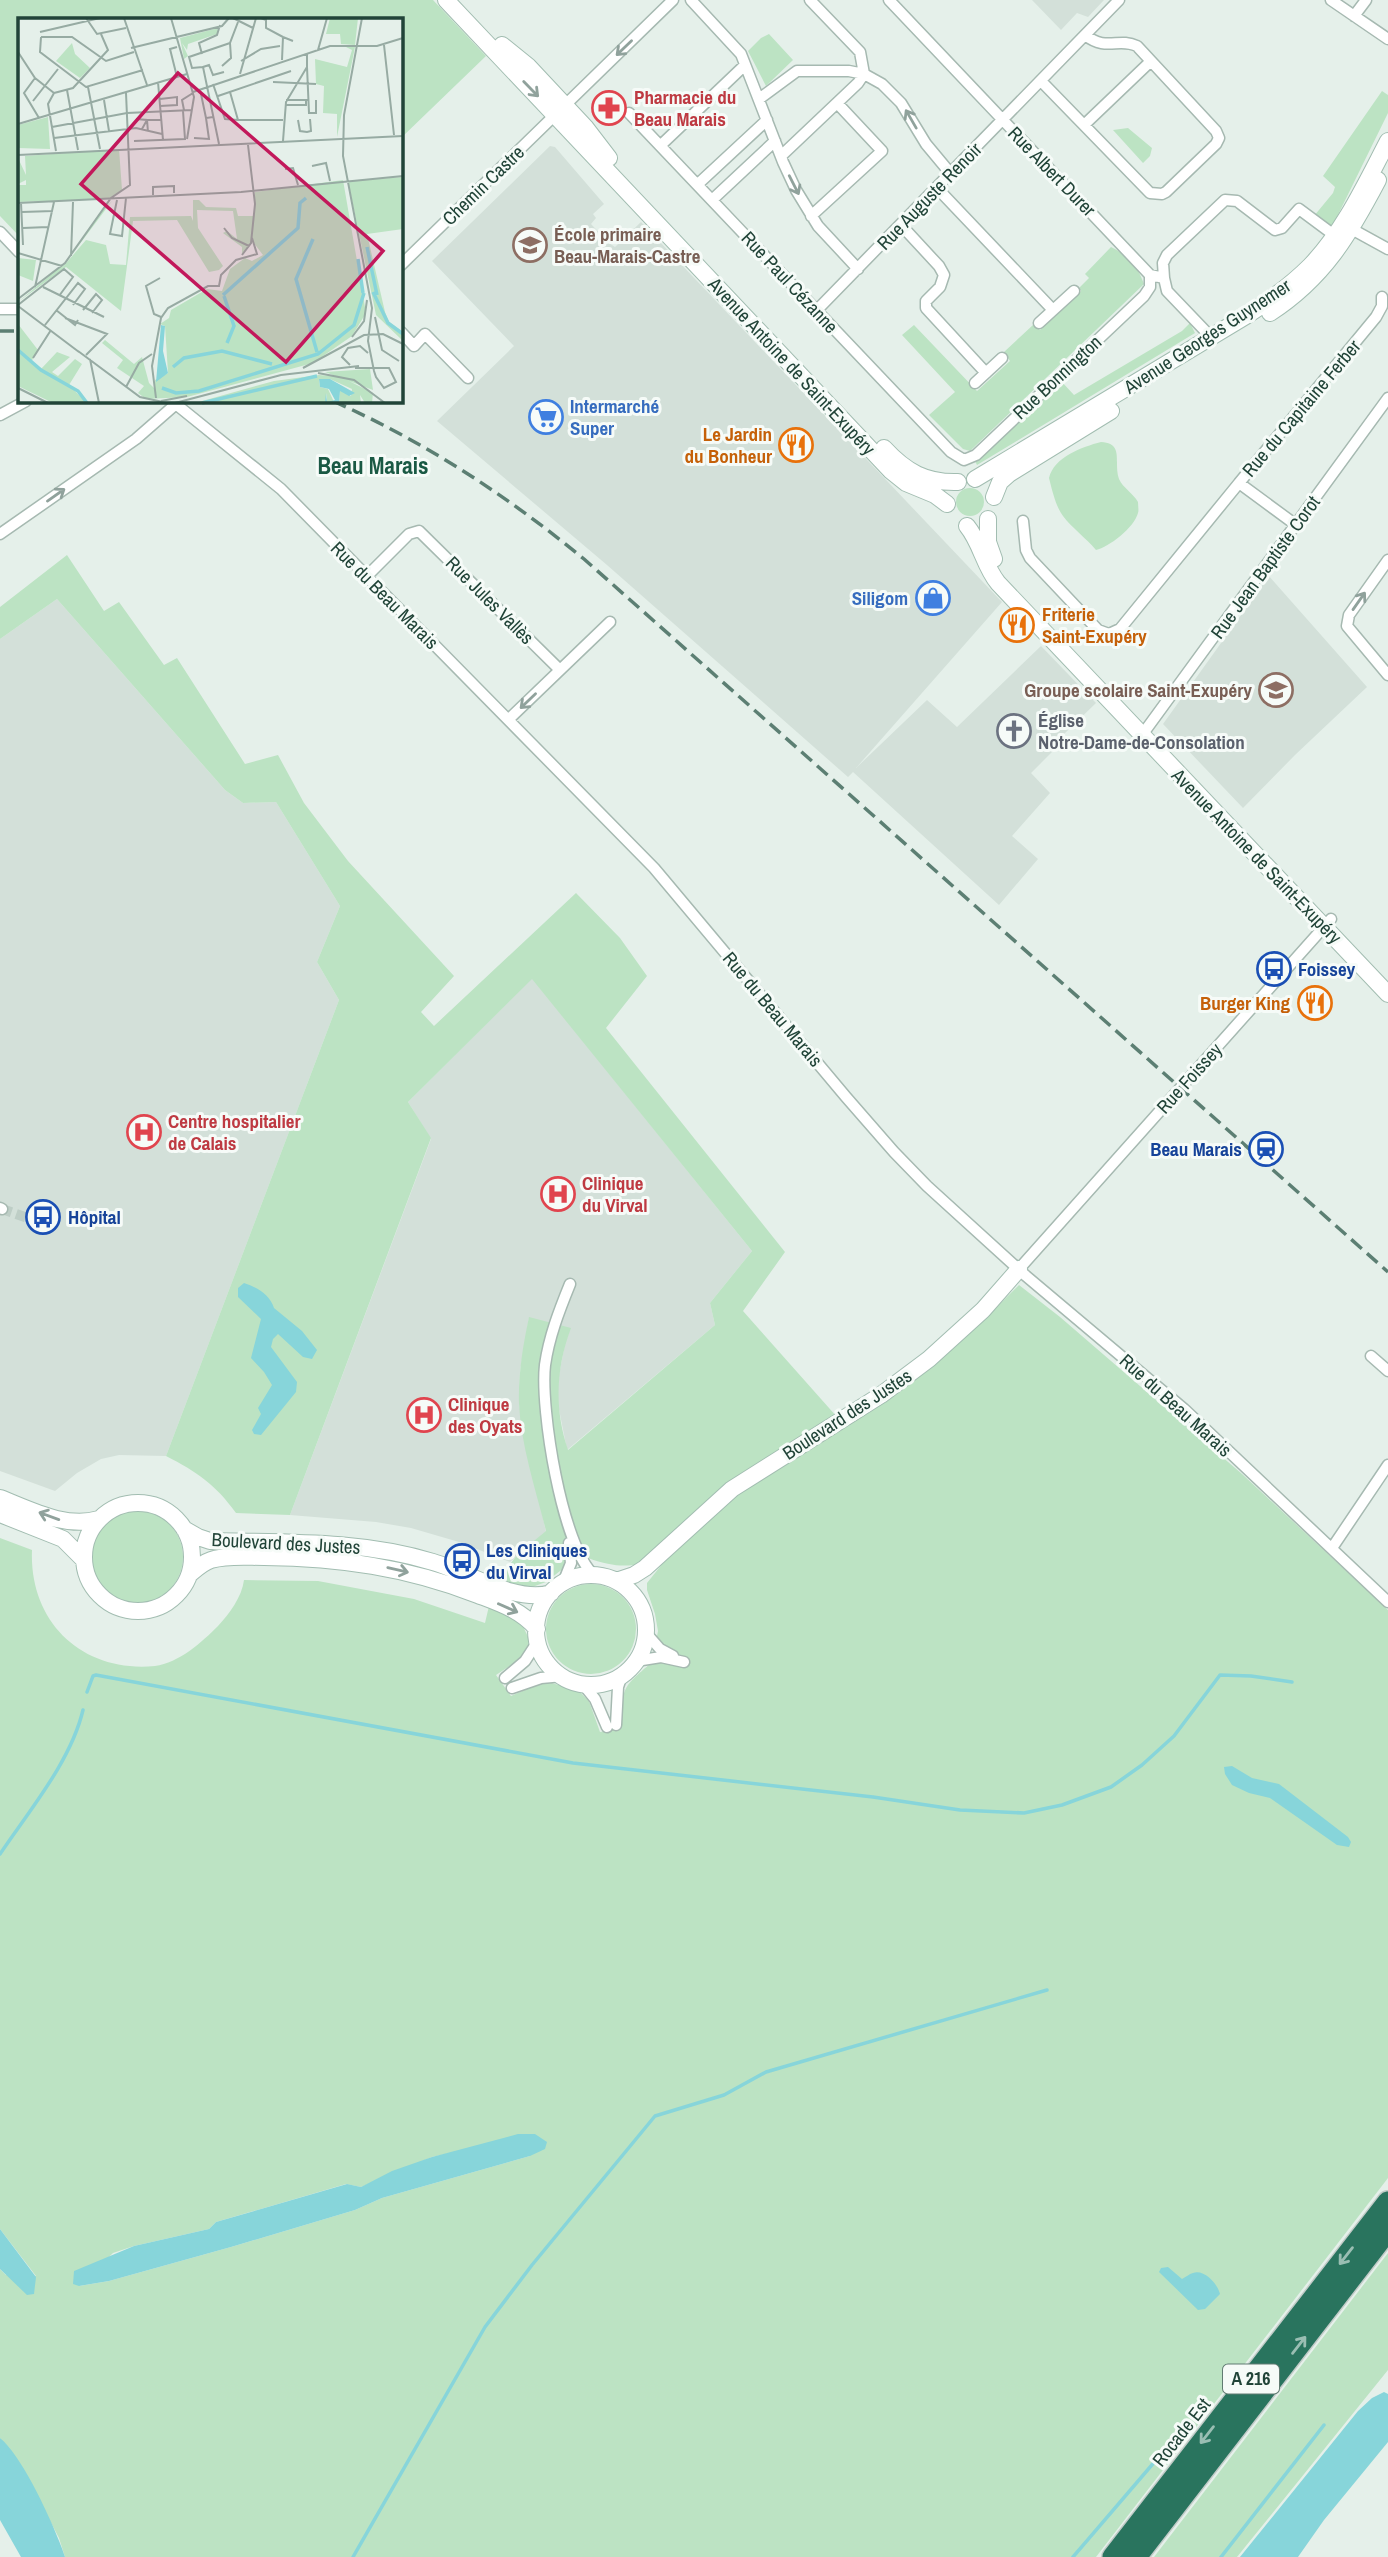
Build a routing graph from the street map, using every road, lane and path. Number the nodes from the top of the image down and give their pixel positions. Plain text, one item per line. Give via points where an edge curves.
1 (446, 0) edge
2 (459, 0) edge
3 (673, 0) edge
4 (691, 0) edge
5 (810, 0) edge
6 (889, 0) edge
7 (1119, 0) edge
8 (1331, 0) edge
9 (1366, 0) edge
10 (1354, 16) junction
11 (1085, 35) junction
12 (1388, 39) edge
13 (1151, 61) junction
14 (745, 65) junction
15 (864, 74) junction
16 (1041, 81) junction
17 (759, 99) junction
18 (837, 103) junction
19 (560, 110) junction
20 (629, 113) dead end
21 (766, 120) junction
22 (1003, 120) junction
23 (1084, 125) junction
24 (775, 141) junction
25 (1388, 141) edge
26 (661, 145) junction
27 (781, 156) junction
28 (1388, 163) edge
29 (951, 174) junction
30 (698, 184) junction
31 (937, 188) junction
32 (712, 200) junction
33 (811, 216) junction
34 (901, 225) junction
35 (0, 232) edge
36 (1343, 233) junction
37 (1388, 249) edge
38 (18, 251) edge
39 (402, 263) edge
40 (858, 269) junction
41 (1150, 275) junction
42 (1164, 278) junction
43 (1074, 290) dead end
44 (1382, 297) dead end
45 (0, 309) edge
46 (18, 309) edge
47 (817, 310) junction
48 (1053, 310) junction
49 (1039, 323) dead end
50 (402, 333) edge
51 (1211, 337) junction
52 (1002, 358) dead end
53 (986, 373) junction
54 (468, 379) dead end
55 (975, 383) dead end
56 (1388, 398) edge
57 (24, 402) edge
58 (174, 402) edge
59 (0, 415) edge
60 (951, 452) joint
61 (975, 479) junction
62 (958, 482) junction
63 (1239, 483) junction
64 (994, 497) junction
65 (947, 504) junction
66 (988, 519) junction
67 (1023, 521) dead end
68 (1296, 525) junction
69 (967, 526) junction
70 (0, 534) edge
71 (1388, 560) edge
72 (367, 576) junction
73 (610, 622) dead end
74 (560, 670) junction
75 (1388, 676) edge
76 (509, 719) junction
77 (1145, 731) junction
78 (1328, 923) junction
79 (1388, 979) edge
80 (1388, 994) edge
81 (1019, 1269) junction
82 (570, 1284) dead end
83 (1370, 1356) dead end
84 (1388, 1371) edge
85 (1388, 1465) edge
86 (0, 1498) edge
87 (0, 1514) edge
88 (99, 1519) junction
89 (567, 1519) junction
90 (184, 1529) junction
91 (1332, 1548) junction
92 (667, 1549) junction
93 (83, 1559) junction
94 (189, 1575) junction
95 (594, 1575) junction
96 (616, 1581) junction
97 (557, 1588) junction
98 (1388, 1602) edge
99 (642, 1610) junction
100 (646, 1633) junction
101 (537, 1635) junction
102 (636, 1661) junction
103 (622, 1675) junction
104 (563, 1676) junction
105 (505, 1678) dead end
106 (582, 1683) junction
107 (512, 1688) dead end
108 (1388, 2202) edge
109 (1388, 2230) edge
110 (1113, 2557) edge
111 (1136, 2557) edge

1 -> 19 street, Avenue Antoine de Saint-Exupéry
2 - 19 street, Avenue Antoine de Saint-Exupéry via 509,53 528,66
3 -> 19 street, Chemin Castre
4 - 14 street
5 - 15 street via 857,48
6 - 22 street, Rue Albert Durer
7 - 11 street, Rue Auguste Renoir
8 - 10 street
9 - 10 street
10 - 12 street
11 - 13 street via 1099,44 1135,45
11 - 16 street, Rue Auguste Renoir
13 - 23 street
13 - 23 street via 1219,138 1166,192 1147,191
14 - 17 street
14 - 26 street
15 - 17 street via 797,71
15 - 18 street
29 -> 15 street via 901,103
16 - 22 street, Rue Auguste Renoir
16 - 23 street
17 - 21 street
18 - 27 street
18 - 33 street via 881,151
19 - 39 street, Chemin Castre
19 - 62 street, Avenue Antoine de Saint-Exupéry via 897,462 922,478
19 - 65 street, Avenue Antoine de Saint-Exupéry via 891,471
20 - 26 street, Rue Paul Cézanne
21 - 24 street
21 - 30 street
22 - 29 street, Rue Auguste Renoir
22 - 41 street, Rue Albert Durer
24 - 27 street
24 - 32 street
25 - 36 street, Avenue Georges Guynemer
26 - 30 street, Rue Paul Cézanne
27 -> 33 street
28 - 36 street, Avenue Georges Guynemer
29 - 31 street, Rue Auguste Renoir
30 - 32 street, Rue Paul Cézanne
31 - 34 street, Rue Auguste Renoir
31 - 48 street
32 - 47 street, Rue Paul Cézanne
33 - 40 street
34 - 40 street, Rue Auguste Renoir
34 - 53 street via 944,275 926,308
35 - 38 street
36 - 37 street
36 - 42 street via 1299,209 1275,230 1237,201 1225,200 1167,255
36 - 51 street, Avenue Georges Guynemer via 1286,288
36 - 64 street, Avenue Georges Guynemer via 1321,271 1288,300 1009,474
40 - 47 street, Rue Auguste Renoir
41 - 42 street
41 - 60 street, Rue Bonnington via 1144,296 976,455 964,460
42 - 51 street via 1167,291
43 - 48 street
44 - 63 street, Rue du Capitaine Ferber via 1376,317
45 - 46 street
47 - 60 street, Rue Paul Cézanne
48 - 49 street
50 - 54 street via 414,345 425,334
51 - 61 street, Avenue Georges Guynemer
52 - 53 street
53 - 55 street
56 - 68 street, Rue Jean Baptiste Corot
57 - 59 street
70 -> 58 street via 136,439
58 - 72 street, Rue du Beau Marais via 271,479
61 - 62 street
61 - 64 street via 989,487
62 - 65 street
63 - 67 street, Rue du Capitaine Ferber via 1113,634 1098,630 1030,558
63 - 68 street, Rue du Capitaine Ferber
64 - 66 street
65 - 69 street via 954,518
66 - 69 street
66 - 77 street, Avenue Antoine de Saint-Exupéry via 988,542 1001,571
68 - 77 street, Rue Jean Baptiste Corot
69 - 77 street, Avenue Antoine de Saint-Exupéry via 998,583
75 -> 71 street via 1347,626 1349,615
72 - 74 street, Rue Jules Vallès via 409,534 419,531
72 - 76 street, Rue du Beau Marais
73 - 74 street
74 -> 76 street
76 - 81 street, Rue du Beau Marais via 668,883 894,1152
77 - 78 street, Avenue Antoine de Saint-Exupéry
78 - 79 street, Avenue Antoine de Saint-Exupéry
78 - 80 street, Avenue Antoine de Saint-Exupéry
78 - 81 street, Rue Foissey
81 - 91 street, Rue du Beau Marais via 1184,1409
81 - 92 street, Boulevard des Justes via 978,1315 929,1359 866,1405 732,1489
82 - 89 street via 551,1336 544,1384 547,1429
83 - 84 street
85 - 91 street
88 -> 86 street via 67,1522
87 - 93 street via 63,1539
88 - 90 street via 117,1507 141,1503 165,1510
88 - 93 street via 87,1537
89 - 95 street via 580,1558
89 - 97 street via 570,1568
90 - 94 street via 192,1553
90 - 97 street, Boulevard des Justes via 210,1541 314,1542 383,1550 519,1593 538,1596
91 - 98 street, Rue du Beau Marais
92 - 96 street, Boulevard des Justes via 640,1572
92 - 99 street, Boulevard des Justes via 646,1579
93 - 94 street via 97,1593 130,1611 166,1603
94 -> 101 street, Boulevard des Justes via 208,1561 228,1558 310,1558 376,1565 494,1601 523,1615
95 - 96 street
95 - 97 street via 576,1577
96 - 99 street via 631,1592
97 - 101 street via 541,1609
99 - 100 street
100 - 102 street
100 - 102 street via 660,1649 684,1662 661,1657
101 - 104 street via 548,1663
101 - 105 street via 525,1661
102 - 103 street
103 - 106 street via 602,1683
103 - 106 street via 612,1726
104 - 106 street
104 - 107 street
108 -> 110 highway, Rocade Est / A 216
111 -> 109 highway, A 216

